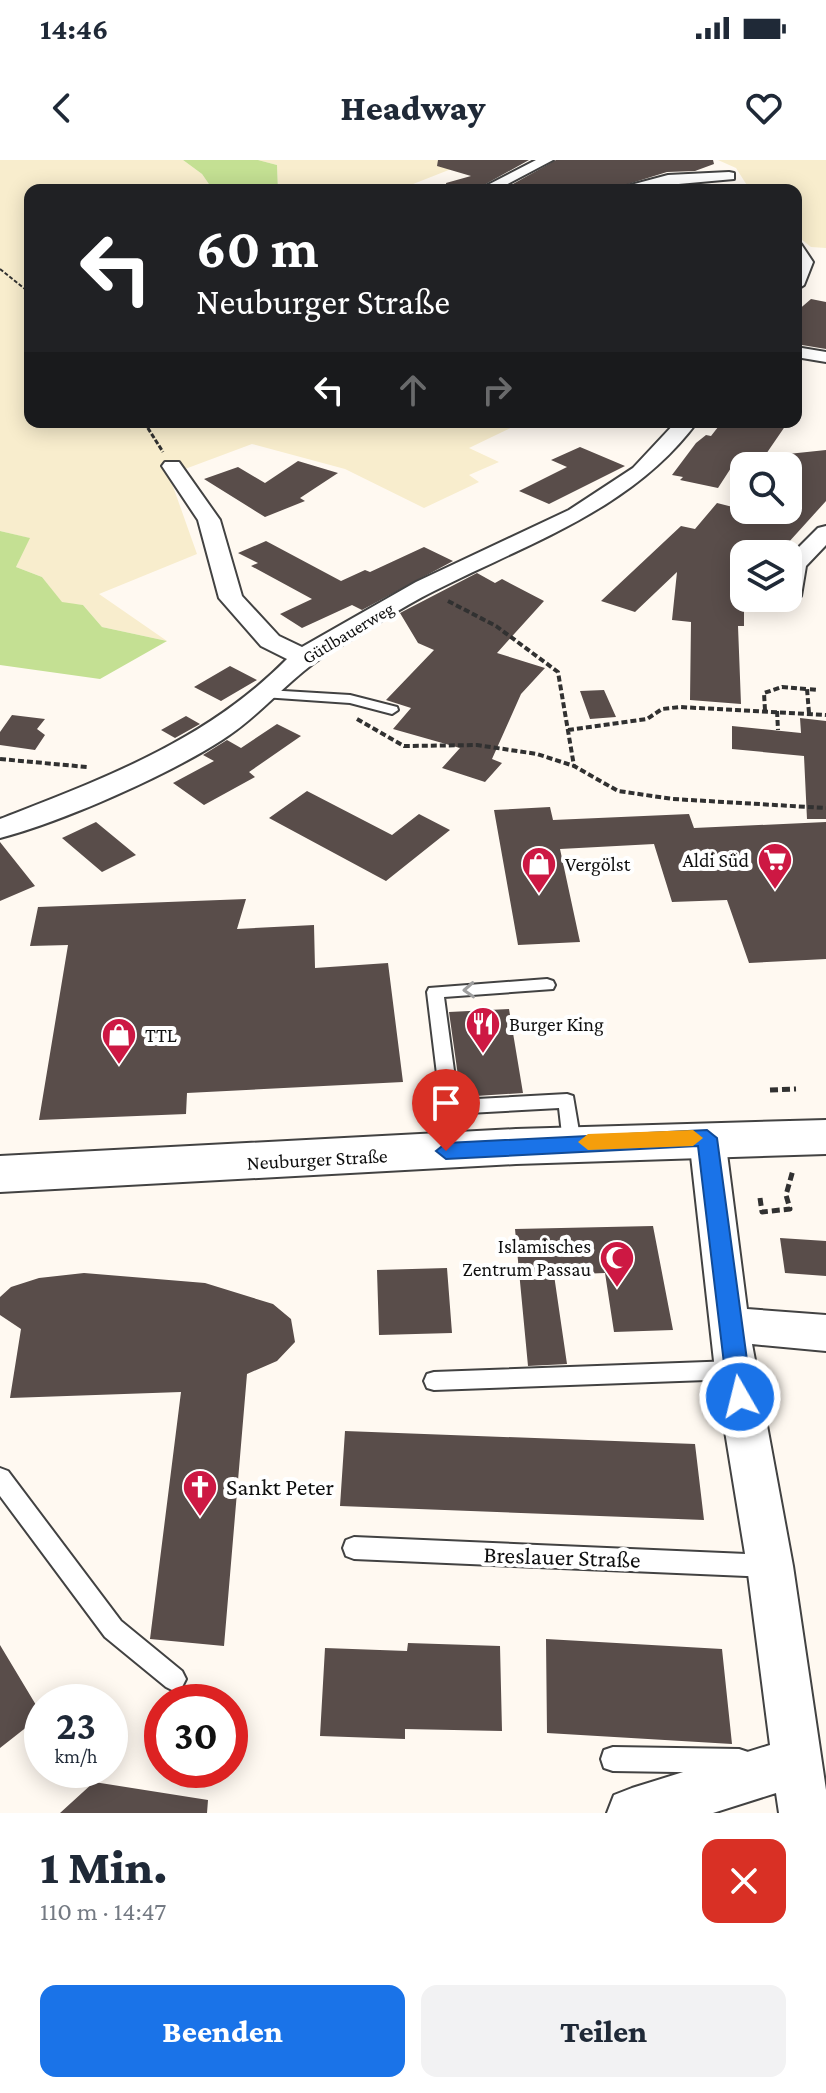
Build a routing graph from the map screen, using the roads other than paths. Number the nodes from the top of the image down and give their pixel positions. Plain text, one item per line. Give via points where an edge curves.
1 (546, 160) edge
2 (706, 160) edge
3 (729, 176) junction
4 (497, 184) edge
5 (646, 184) edge
6 (734, 184) edge
7 (802, 353) edge
8 (826, 357) edge
9 (681, 428) edge
10 (172, 466) road end
11 (826, 533) edge
12 (802, 557) edge
13 (303, 657) junction
14 (267, 694) junction
15 (392, 710) dead end
16 (0, 829) edge
17 (547, 985) dead end
18 (569, 1122) junction
19 (707, 1138) junction
20 (811, 1149) edge
21 (0, 1174) edge
22 (732, 1325) junction
23 (826, 1333) edge
24 (735, 1370) junction
25 (434, 1381) dead end
26 (0, 1478) edge
27 (354, 1548) dead end
28 (770, 1566) junction
29 (174, 1679) dead end
30 (613, 1759) dead end
31 (797, 1762) junction
32 (646, 1812) edge
33 (804, 1813) edge

1 - 4 street
2 - 3 street
3 - 5 street
3 - 6 street
7 - 8 street
9 - 13 street, Gütlbauerweg via 640,472 577,515 424,587
10 - 13 street via 209,520 231,598 270,641
11 - 12 street
13 - 14 street, Gütlbauerweg
14 - 15 lane via 353,699
14 - 16 street, Gütlbauerweg via 212,735 112,785
17 -> 18 lane via 435,992 450,1107
18 - 19 street, Neuburger Straße
18 - 21 street, Neuburger Straße via 318,1160
19 - 20 street, Neuburger Straße
19 - 22 street
22 - 23 street
22 - 24 street
24 - 25 lane
24 - 28 street
26 - 29 lane via 113,1629
27 - 28 lane, Breslauer Straße
28 - 31 street
30 - 31 lane
31 - 32 street
31 - 33 street

